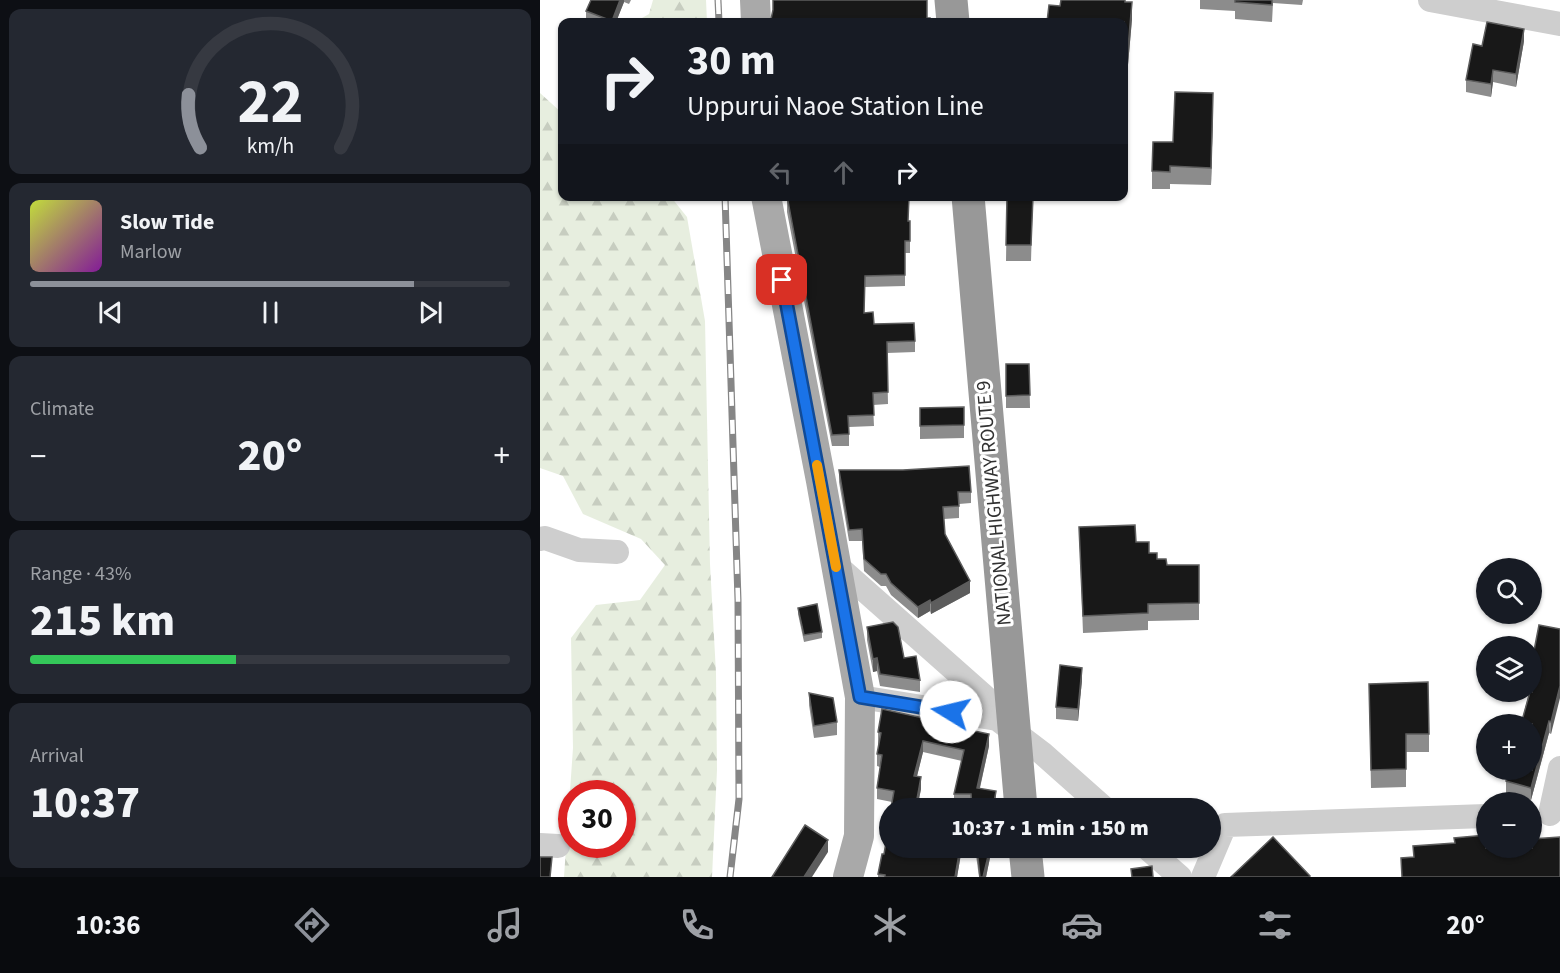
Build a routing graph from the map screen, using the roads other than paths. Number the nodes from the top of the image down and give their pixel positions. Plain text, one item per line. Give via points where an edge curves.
1 (756, 0) edge
2 (951, 0) edge
3 (1430, 0) edge
4 (756, 18) edge
5 (952, 18) edge
6 (1560, 24) edge
7 (767, 201) edge
8 (968, 201) edge
9 (540, 539) edge
10 (617, 552) dead end
11 (836, 565) junction
12 (860, 697) junction
13 (1006, 725) junction
14 (1560, 768) edge
15 (1020, 798) edge
16 (1093, 798) edge
17 (1547, 814) edge
18 (1476, 816) edge
19 (1026, 858) edge
20 (1158, 858) edge
21 (848, 877) edge
22 (1028, 877) edge
23 (1180, 877) edge
24 (1203, 877) edge

1 - 4 main road
2 - 5 highway
3 - 6 street
7 - 11 main road
8 - 13 highway, NATIONAL HIGHWAY ROUTE 9
9 - 10 street via 579,550
11 - 12 main road
11 - 13 street via 993,704
12 - 13 street
12 - 21 main road via 860,836
13 - 15 highway, NATIONAL HIGHWAY ROUTE 9
13 - 16 street
14 - 17 street
18 - 24 street via 1226,825
19 - 22 highway
20 - 23 street

